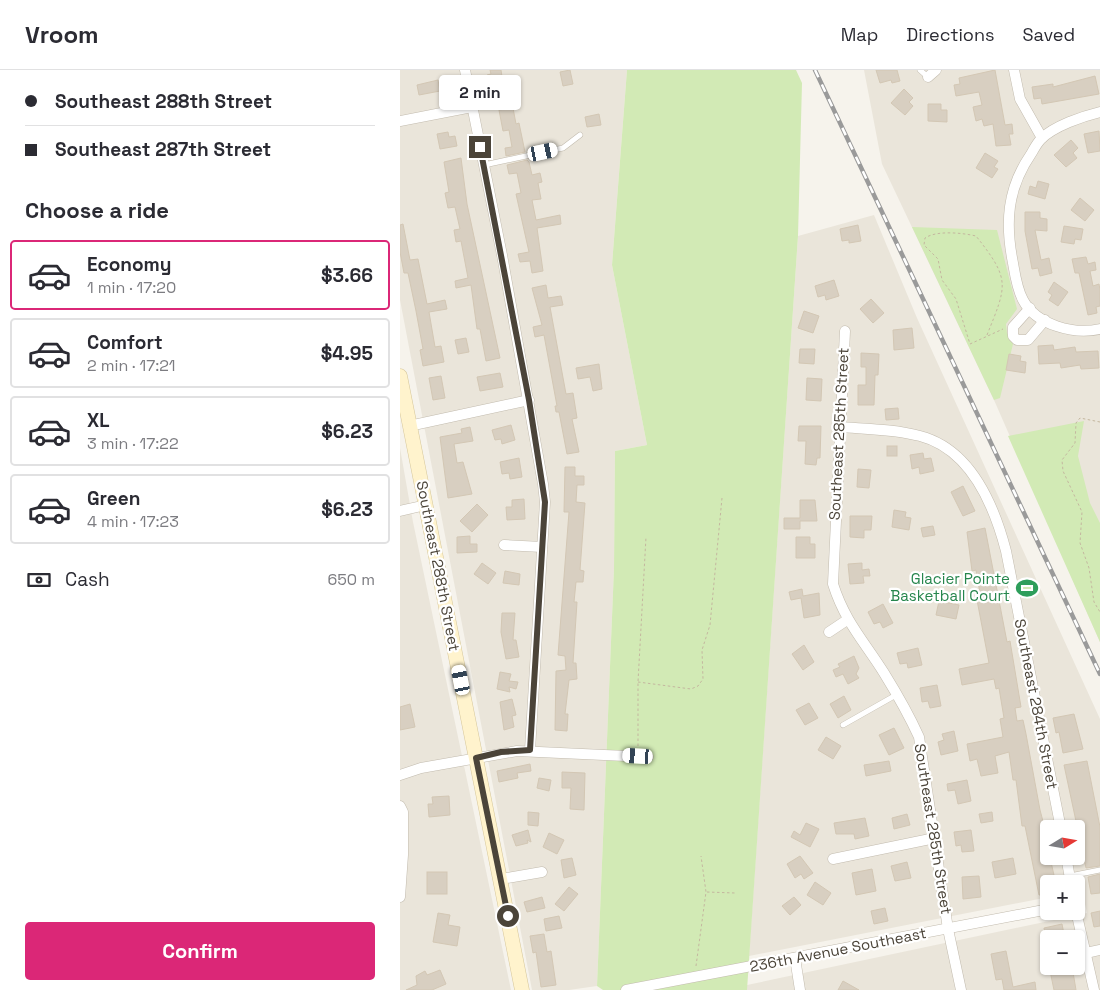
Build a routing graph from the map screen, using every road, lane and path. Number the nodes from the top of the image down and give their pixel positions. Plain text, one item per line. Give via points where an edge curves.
1 (464, 70) edge
2 (920, 70) edge
3 (1014, 70) edge
4 (932, 74) edge
5 (472, 107) junction
6 (1100, 112) edge
7 (400, 121) edge
8 (580, 135) dead end
9 (1042, 138) junction
10 (484, 165) junction
11 (1030, 308) junction
12 (1045, 320) junction
13 (1012, 328) junction
14 (846, 330) dead end
15 (1100, 330) edge
16 (987, 336) junction
17 (400, 376) edge
18 (529, 400) junction
19 (1100, 422) edge
20 (409, 426) junction
21 (840, 427) junction
22 (722, 498) dead end
23 (426, 506) junction
24 (400, 510) edge
25 (646, 537) dead end
26 (504, 545) dead end
27 (542, 547) junction
28 (1100, 612) edge
29 (847, 620) junction
30 (829, 632) dead end
31 (638, 682) junction
32 (897, 694) junction
33 (843, 725) dead end
34 (530, 750) junction
35 (643, 757) joint
36 (476, 758) junction
37 (400, 775) edge
38 (400, 806) edge
39 (1059, 820) edge
40 (935, 838) junction
41 (701, 856) dead end
42 (833, 859) dead end
43 (1100, 870) edge
44 (542, 872) dead end
45 (1085, 875) edge
46 (502, 878) junction
47 (706, 892) junction
48 (735, 894) dead end
49 (400, 897) edge
50 (1040, 911) edge
51 (1078, 920) edge
52 (948, 929) junction
53 (1100, 950) edge
54 (1086, 953) junction
55 (795, 958) junction
56 (696, 977) junction
57 (522, 990) edge
58 (626, 990) edge
59 (800, 990) edge
60 (961, 990) edge
61 (1094, 990) edge

1 - 5 street
2 - 4 lane
3 - 9 street via 1022,104
5 - 7 street
5 - 10 street
6 - 9 street via 1071,121
8 - 10 lane via 564,148
9 - 11 street via 1021,168 1008,212 1008,238 1017,283 1023,301
10 - 18 street
11 - 12 street
11 - 13 street
12 - 13 street via 1028,340 1022,342 1013,336
12 - 15 street via 1078,331
13 - 16 path via 1000,329
14 - 21 street, Southeast 285th Street
16 - 16 path via 1004,288 992,255 976,236 946,232 928,236 924,245 938,259 942,280 956,299 970,344
17 - 20 street, Southeast 288th Street
18 - 20 street
18 - 27 street via 545,502
19 - 28 path via 1080,418 1076,423 1075,442 1062,460 1063,471 1082,512 1080,543 1089,568 1094,602
20 - 23 street, Southeast 288th Street
21 - 29 street, Southeast 285th Street via 833,584
21 - 39 street, Southeast 284th Street via 922,436 965,464 978,480 1006,551
22 - 31 path via 710,625 702,650 703,679 691,689
23 - 24 street
23 - 36 street, Southeast 288th Street
25 - 31 path
26 - 27 street
27 - 34 street
29 - 30 street
29 - 32 street, Southeast 285th Street
31 - 35 path
32 - 33 lane
32 - 40 street, Southeast 285th Street via 919,737
34 - 35 street
34 - 36 street
36 - 37 street
36 - 46 street, Southeast 288th Street
38 - 49 street via 403,812
40 - 42 street
40 - 52 street, Southeast 285th Street
41 - 47 path
43 - 45 lane
44 - 46 street
46 - 57 street, Southeast 288th Street
47 - 48 path
47 - 56 path
50 - 52 street, 236th Avenue Southeast
51 - 54 street
52 - 55 street, 236th Avenue Southeast
52 - 60 street, Southeast 285th Street
53 - 54 street
54 - 61 street
55 - 56 street, 236th Avenue Southeast
55 - 59 street
56 - 58 street, 236th Avenue Southeast

